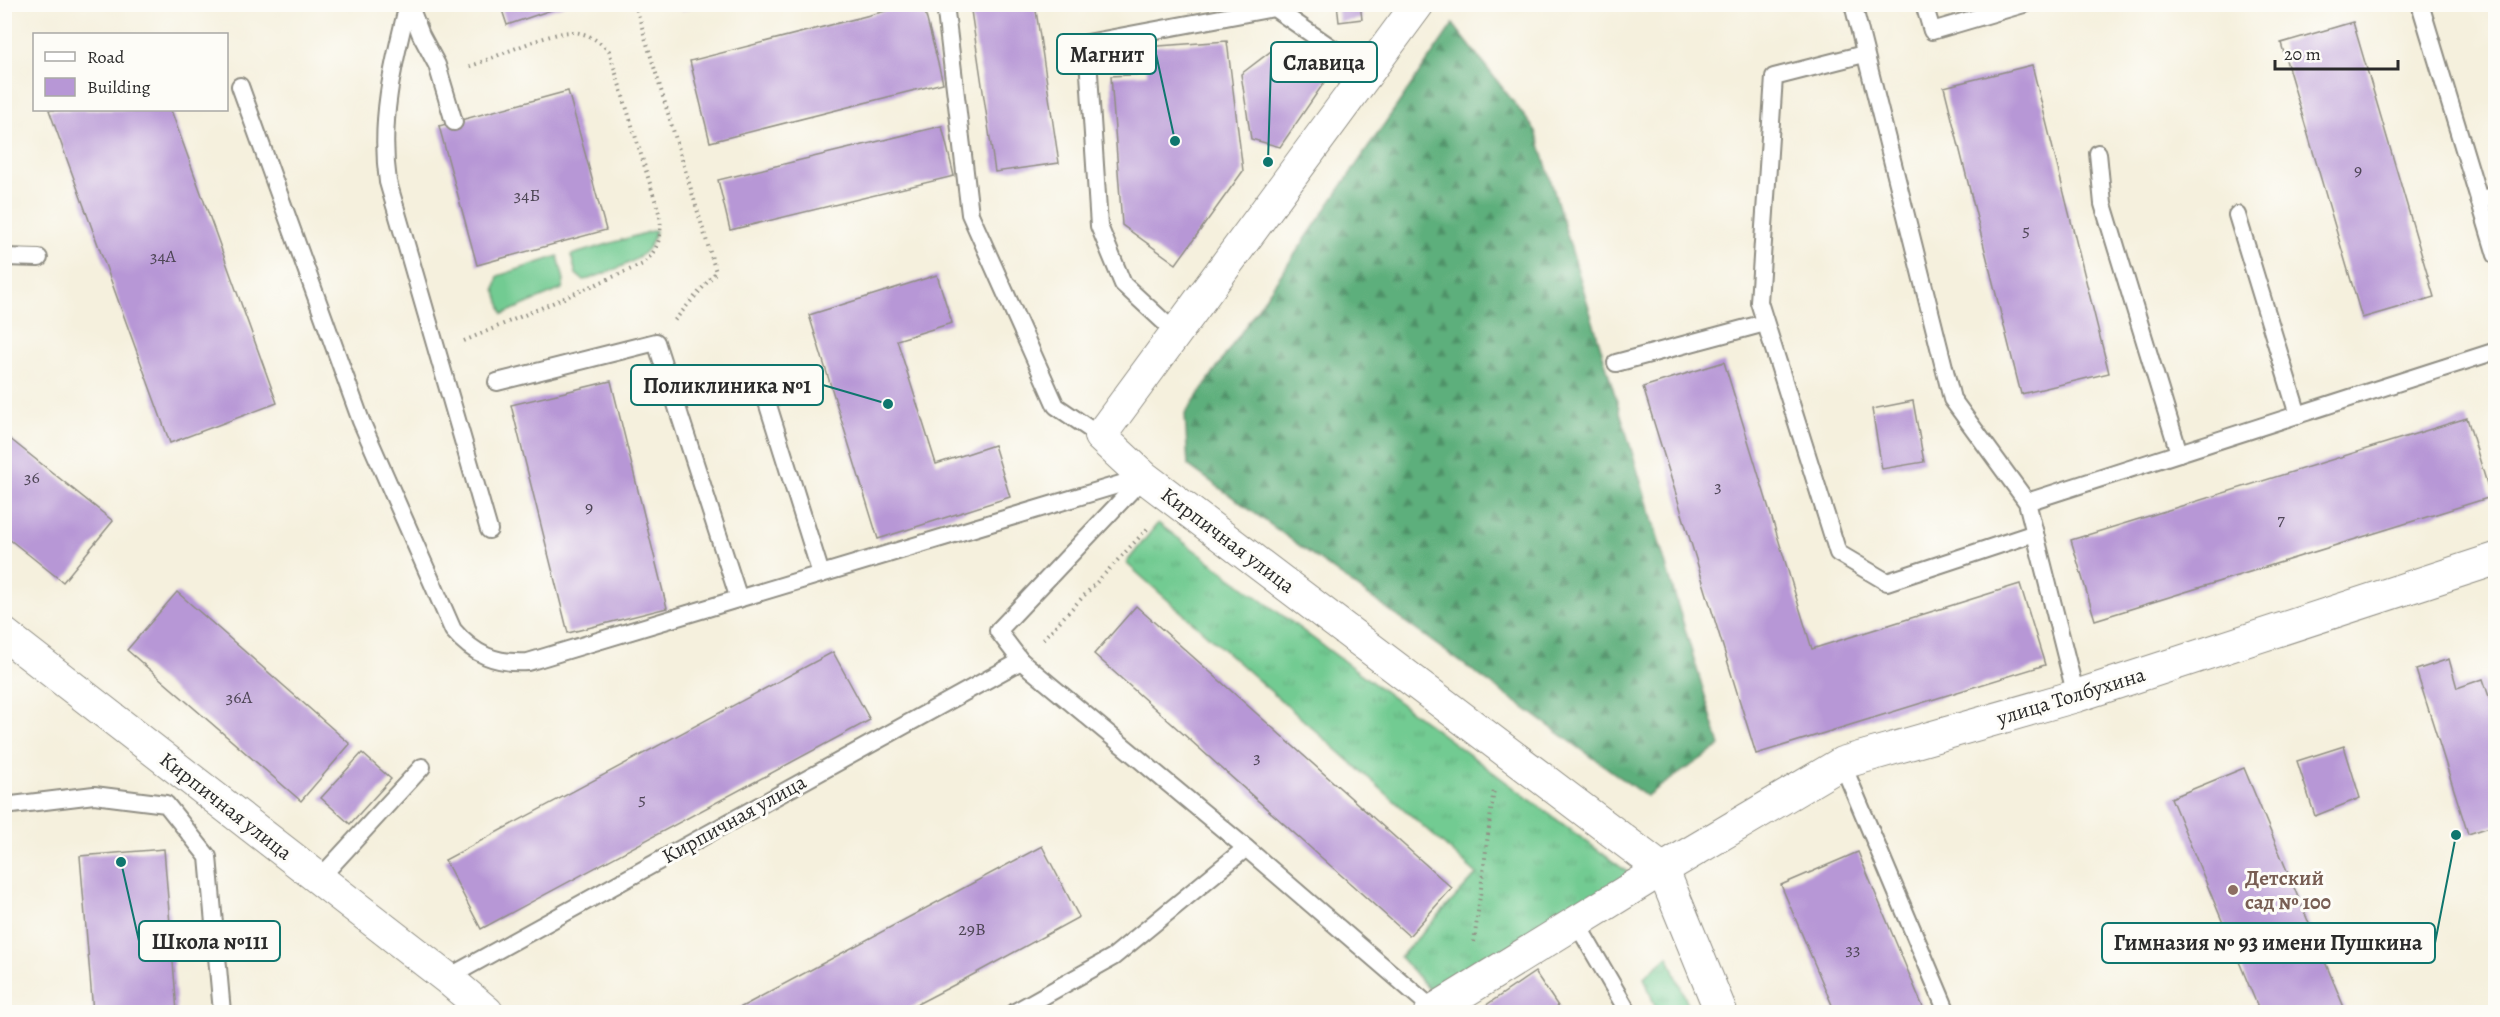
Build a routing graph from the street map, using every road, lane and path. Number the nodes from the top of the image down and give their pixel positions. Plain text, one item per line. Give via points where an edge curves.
1 (409, 4) edge
2 (635, 4) edge
3 (945, 4) edge
4 (1418, 4) edge
5 (1853, 4) edge
6 (1924, 4) edge
7 (2024, 4) edge
8 (2420, 4) edge
9 (1864, 54) junction
10 (1368, 73) junction
11 (442, 77) junction
12 (240, 86) dead end
13 (454, 122) dead end
14 (2098, 153) dead end
15 (2496, 195) edge
16 (2479, 200) junction
17 (2237, 215) dead end
18 (2496, 255) edge
19 (4, 257) edge
20 (39, 258) dead end
21 (1765, 323) junction
22 (1176, 333) junction
23 (656, 342) junction
24 (2496, 351) edge
25 (438, 352) junction
26 (1616, 363) dead end
27 (496, 382) dead end
28 (762, 386) dead end
29 (2298, 415) junction
30 (1100, 436) junction
31 (2179, 453) junction
32 (1144, 477) junction
33 (1175, 500) junction
34 (2027, 502) junction
35 (489, 530) dead end
36 (2035, 533) junction
37 (2494, 564) edge
38 (821, 574) junction
39 (739, 599) junction
40 (4, 634) edge
41 (1021, 661) junction
42 (2076, 696) junction
43 (1499, 746) junction
44 (1842, 763) junction
45 (422, 766) dead end
46 (4, 806) edge
47 (1246, 848) junction
48 (1663, 870) junction
49 (319, 879) junction
50 (1576, 922) junction
51 (447, 978) junction
52 (1469, 988) junction
53 (1432, 1011) edge
54 (222, 1012) edge
55 (487, 1012) edge
56 (1015, 1012) edge
57 (1628, 1012) edge
58 (1721, 1012) edge
59 (1947, 1012) edge

1 - 11 lane
1 - 25 lane via 387,96 385,161
2 - 23 path via 716,272
3 - 30 lane via 970,214 1056,406
4 - 10 street
5 - 9 lane
6 - 7 lane via 1932,31
8 - 16 lane
9 - 21 lane via 1774,77 1759,302
9 - 34 lane via 1952,399
10 - 22 street
10 - 22 lane via 1274,8 1087,43 1100,226 1123,284
11 - 13 lane
11 - 25 path via 562,33 584,34 600,42 609,51 660,216 661,231 658,245 643,264
12 - 39 lane via 361,421 453,630 464,643 494,660 528,662
14 - 31 lane via 2103,204
15 - 16 lane
16 - 18 lane
17 - 29 lane
19 - 20 lane
21 - 26 lane
21 - 36 lane via 1838,553 1887,582
22 - 30 street
23 - 27 lane
23 - 39 lane
24 - 29 lane
25 - 35 lane
28 - 38 lane
29 - 31 lane
30 - 32 street, Кирпичная улица
31 - 34 lane
32 - 33 street, Кирпичная улица
32 - 38 lane
32 - 41 lane via 998,631
33 - 41 path
33 - 43 street, Кирпичная улица
34 - 36 lane
36 - 42 lane
37 - 42 street, улица Толбухина
38 - 39 lane
40 - 49 street, Кирпичная улица
41 - 47 lane
41 - 51 lane, Кирпичная улица
42 - 44 street, улица Толбухина
43 - 48 street, Кирпичная улица
43 - 52 path
44 - 48 street, улица Толбухина
44 - 59 lane
45 - 49 lane
46 - 54 lane via 93,795 166,804 208,857
47 - 53 lane
47 - 56 lane via 1113,957
48 - 50 street, улица Толбухина
48 - 58 street
49 - 51 street, Кирпичная улица
50 - 52 street, улица Толбухина
50 - 57 lane
51 - 55 street, Кирпичная улица
52 - 53 street, улица Толбухина

